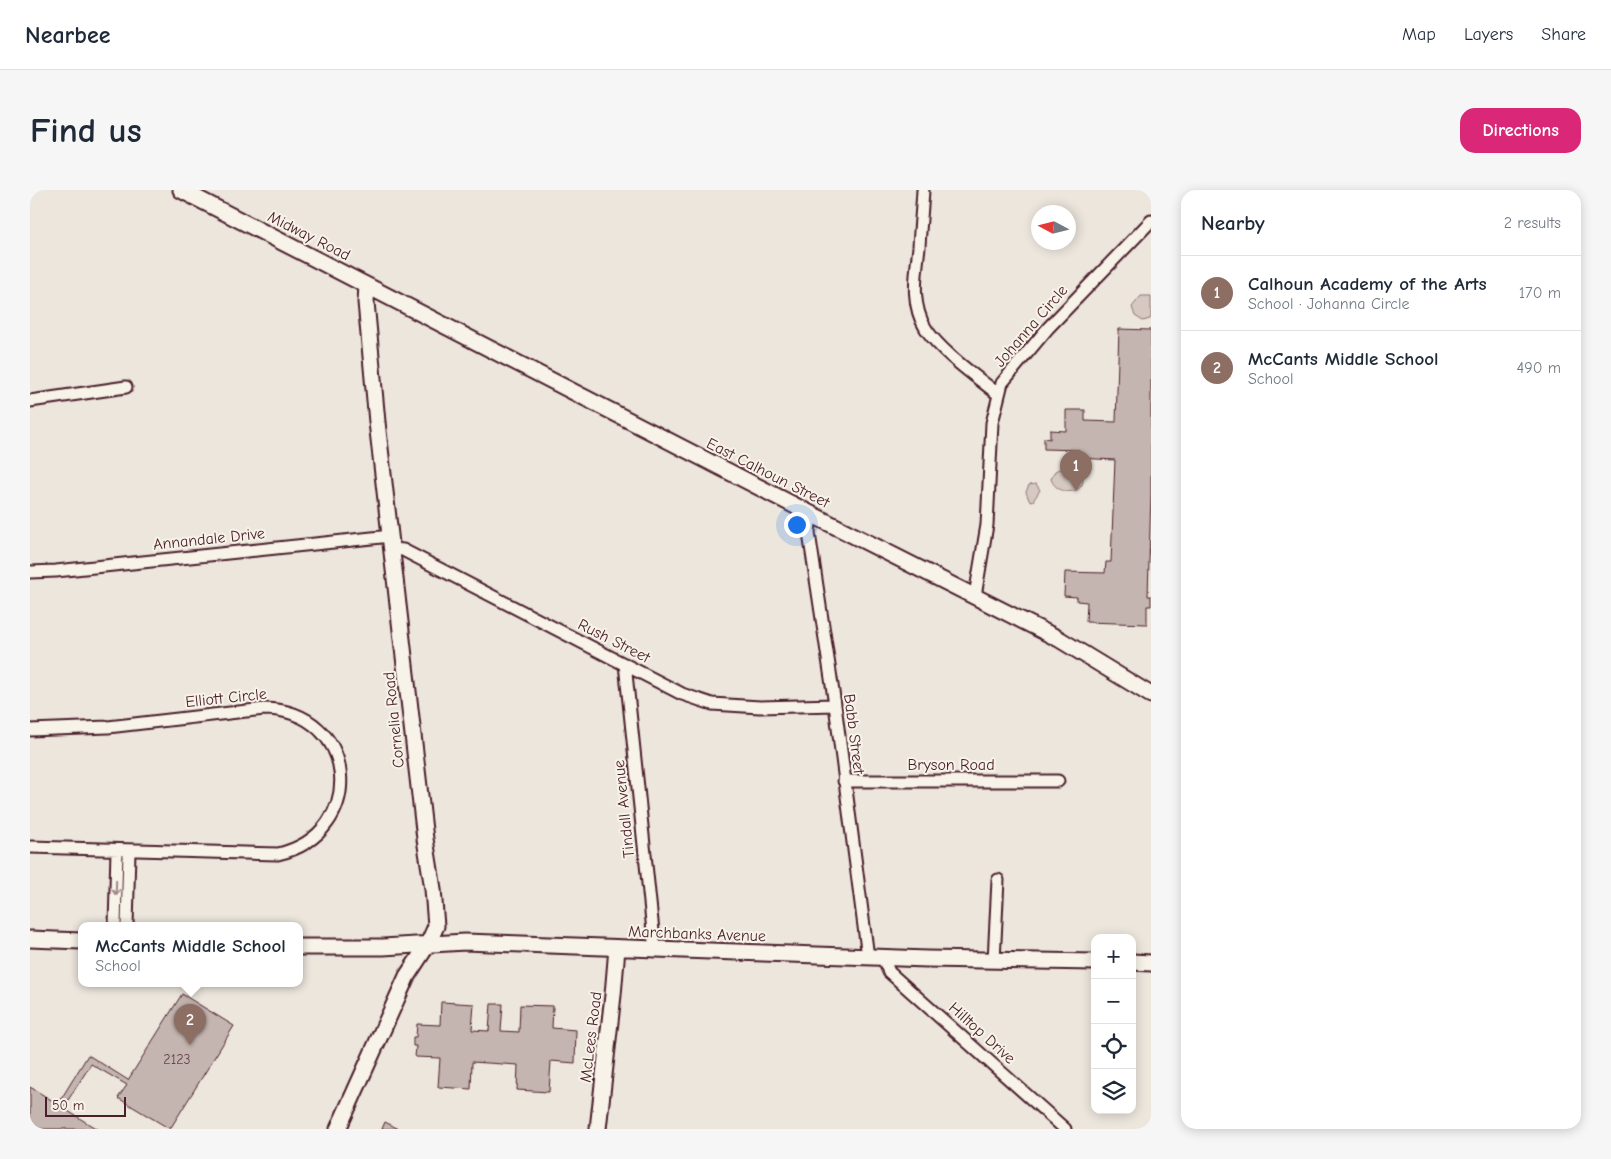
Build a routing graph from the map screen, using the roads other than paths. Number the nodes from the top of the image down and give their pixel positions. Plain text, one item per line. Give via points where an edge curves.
1 (181, 190) edge
2 (923, 190) edge
3 (1151, 221) edge
4 (367, 286) junction
5 (126, 388) dead end
6 (999, 395) junction
7 (30, 401) edge
8 (811, 514) junction
9 (392, 542) junction
10 (30, 571) edge
11 (975, 596) junction
12 (625, 664) junction
13 (1151, 695) edge
14 (835, 705) junction
15 (30, 730) edge
16 (844, 781) junction
17 (1058, 781) dead end
18 (30, 847) edge
19 (117, 850) junction
20 (129, 851) junction
21 (998, 880) dead end
22 (115, 922) edge
23 (127, 922) edge
24 (30, 939) edge
25 (78, 941) edge
26 (428, 944) junction
27 (303, 947) edge
28 (617, 948) junction
29 (655, 950) junction
30 (875, 957) junction
31 (994, 961) junction
32 (1091, 962) edge
33 (1136, 962) edge
34 (1151, 962) edge
35 (338, 1129) edge
36 (598, 1129) edge
37 (1066, 1129) edge

1 - 4 street, Midway Road
2 - 6 street via 915,287 921,319 942,347
3 - 6 street, Johanna Circle via 1048,328 1002,383
4 - 8 street, East Calhoun Street
4 - 9 street, Cornelia Road via 366,311
5 - 7 street
6 - 11 street, Johanna Circle via 992,423 987,525
8 - 11 street, East Calhoun Street
8 - 14 street, Babb Street via 809,532
9 - 10 street, Annandale Drive via 56,572
9 - 12 street, Rush Street
9 - 26 street, Cornelia Road via 433,890 436,926
11 - 13 street, East Calhoun Street via 1059,639
12 - 14 street, Rush Street via 682,694 712,704 760,707
12 - 29 street, Tindall Avenue
14 - 16 street, Babb Street
15 - 20 street, Elliott Circle via 108,726 280,709 318,726 332,747 341,780 335,810 321,831 301,846 265,854
16 - 17 street, Bryson Road
16 - 30 street, Babb Street
18 - 19 street, Elliott Circle
19 - 20 street, Elliott Circle
19 -> 22 street
20 - 23 street
21 - 31 street
24 - 25 street
26 - 27 street, Marchbanks Avenue
26 - 28 street, Marchbanks Avenue via 465,942
26 - 35 street, Cornelia Road via 407,976
28 - 29 street, Marchbanks Avenue
28 - 36 street, McLees Road
29 - 30 street, Marchbanks Avenue
30 - 31 street, Marchbanks Avenue
30 - 37 street, Hilltop Drive
31 - 32 street, Marchbanks Avenue
33 - 34 street

